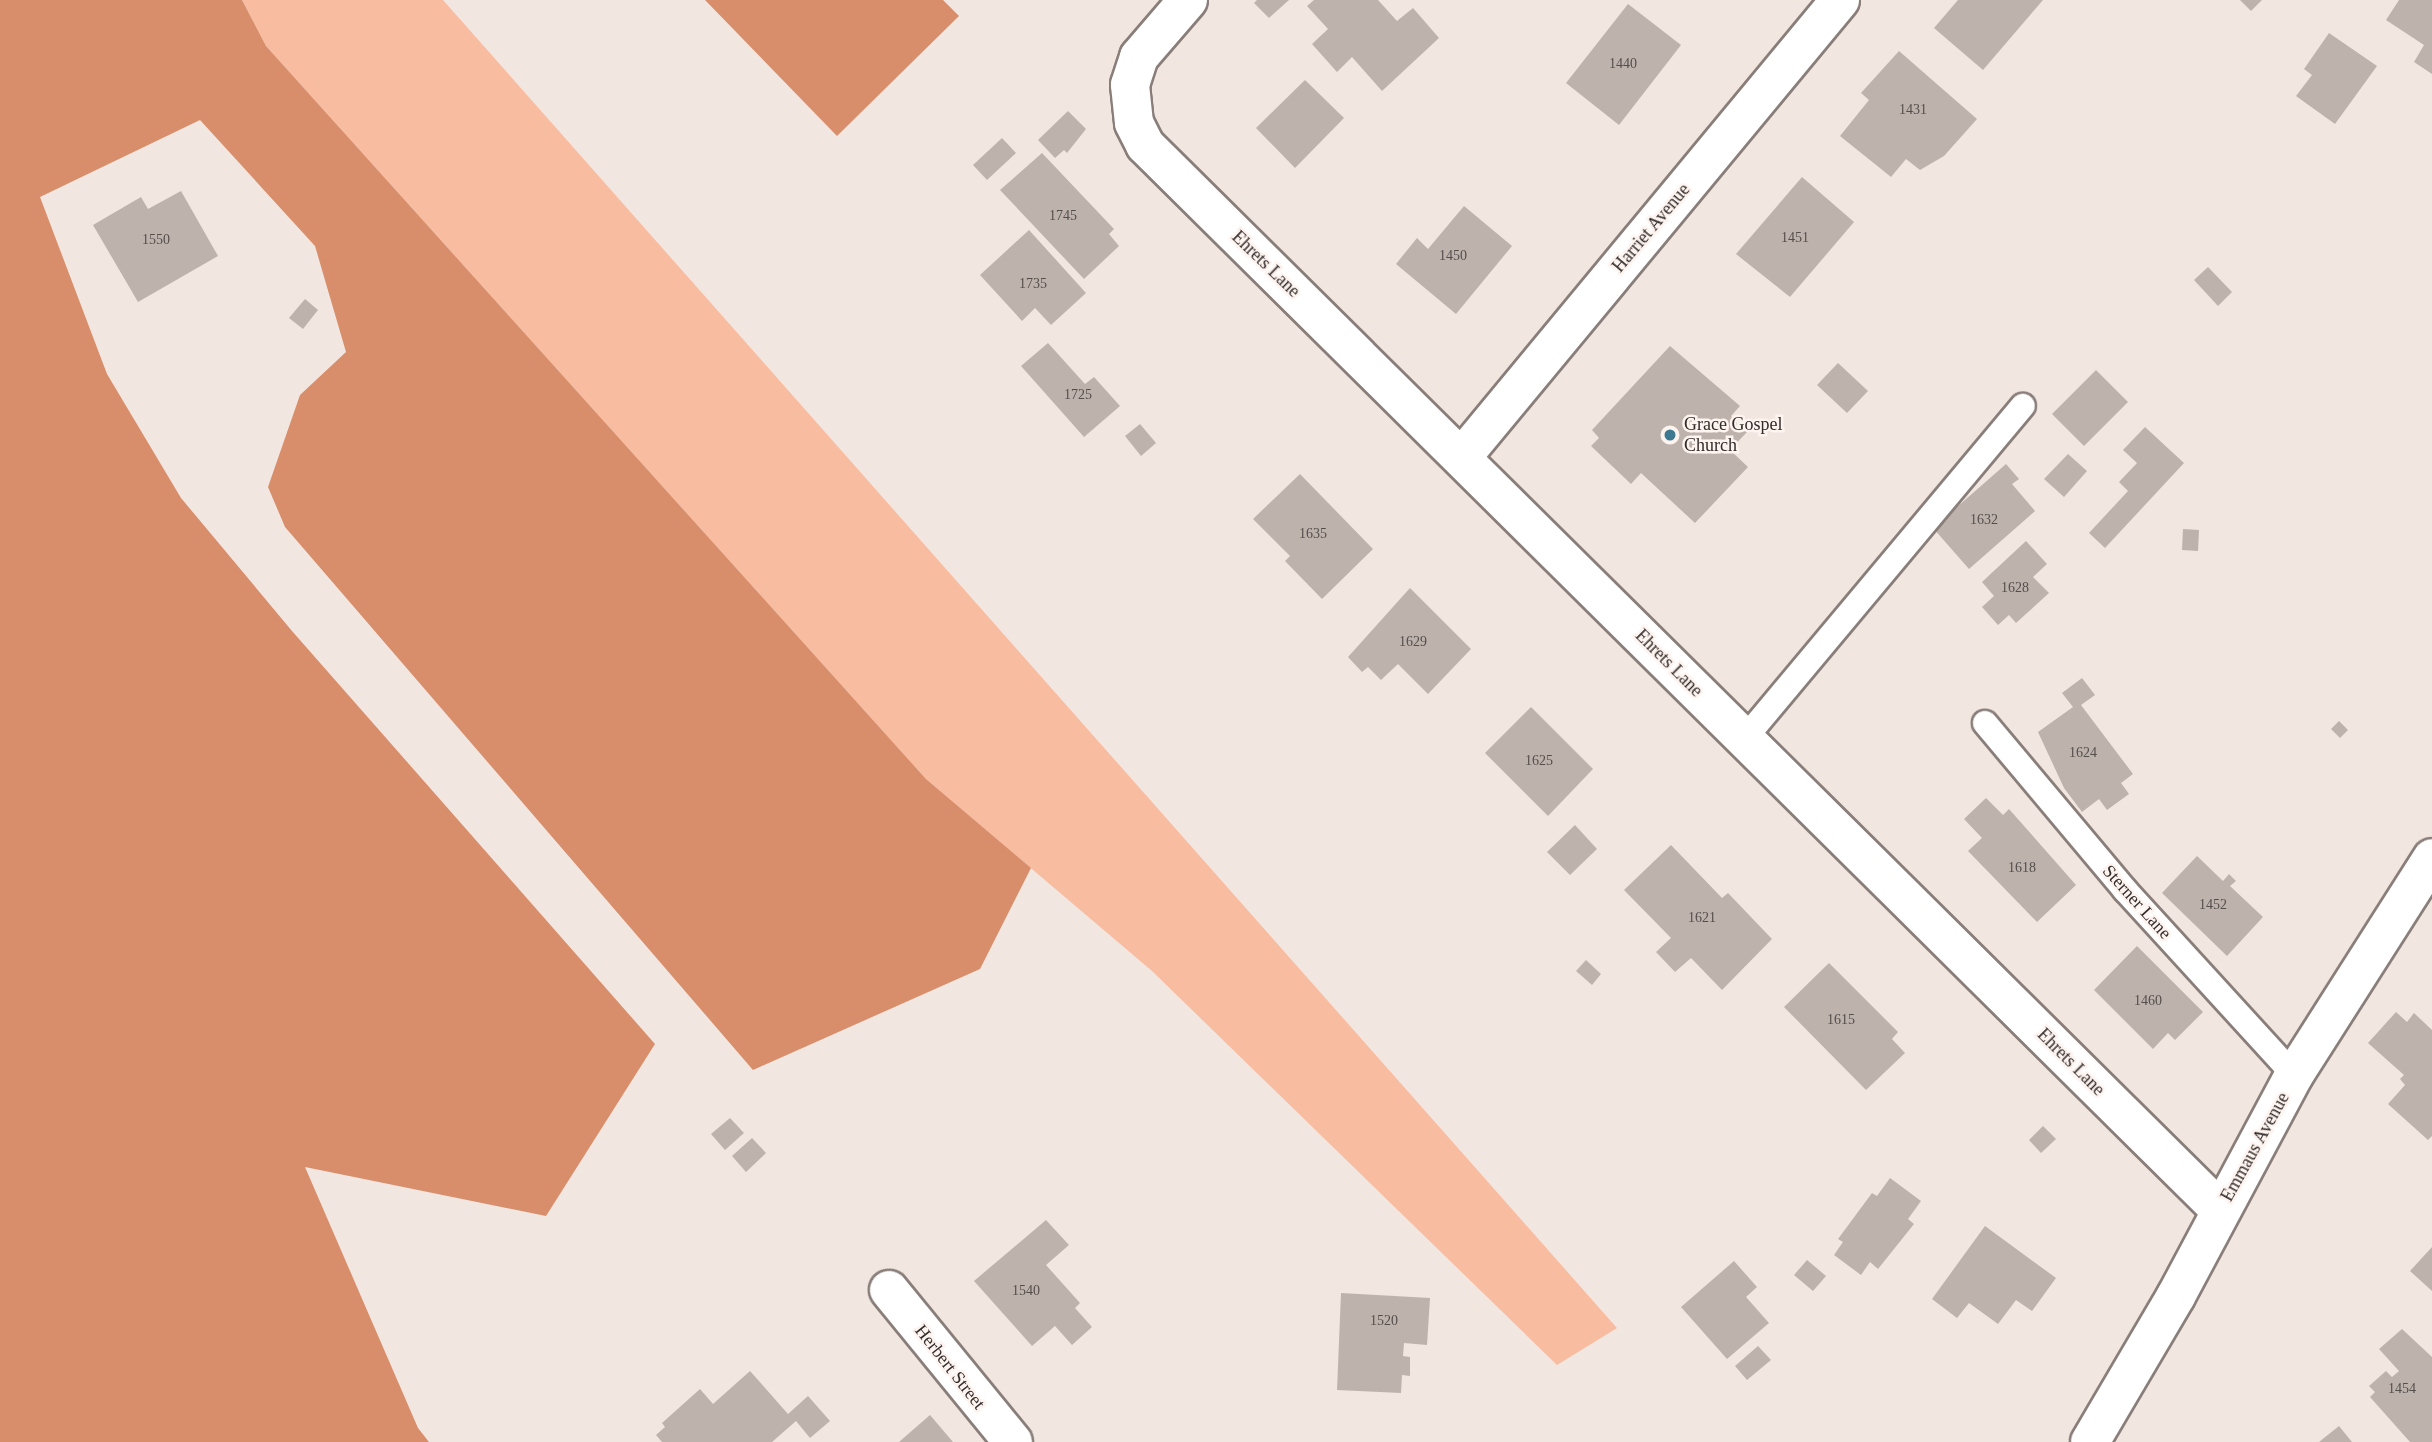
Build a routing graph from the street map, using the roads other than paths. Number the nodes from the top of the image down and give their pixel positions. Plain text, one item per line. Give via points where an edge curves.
1 (1188, 0) edge
2 (1840, 0) edge
3 (2022, 406) dead end
4 (1462, 457) junction
5 (1985, 723) dead end
6 (1745, 738) junction
7 (2432, 858) edge
8 (2294, 1075) junction
9 (2220, 1210) junction
10 (889, 1290) dead end
11 (1013, 1442) edge
12 (2090, 1442) edge

1 - 4 street, Ehrets Lane via 1139,57 1130,85 1131,108 1145,145
2 - 4 street, Harriet Avenue
3 - 6 lane
4 - 6 street, Ehrets Lane
5 - 8 lane, Sterner Lane via 2125,890
6 - 9 street, Ehrets Lane
7 - 8 street, Emmaus Avenue
8 - 9 street, Emmaus Avenue
9 - 12 street, Emmaus Avenue via 2176,1296
10 - 11 street, Herbert Street

